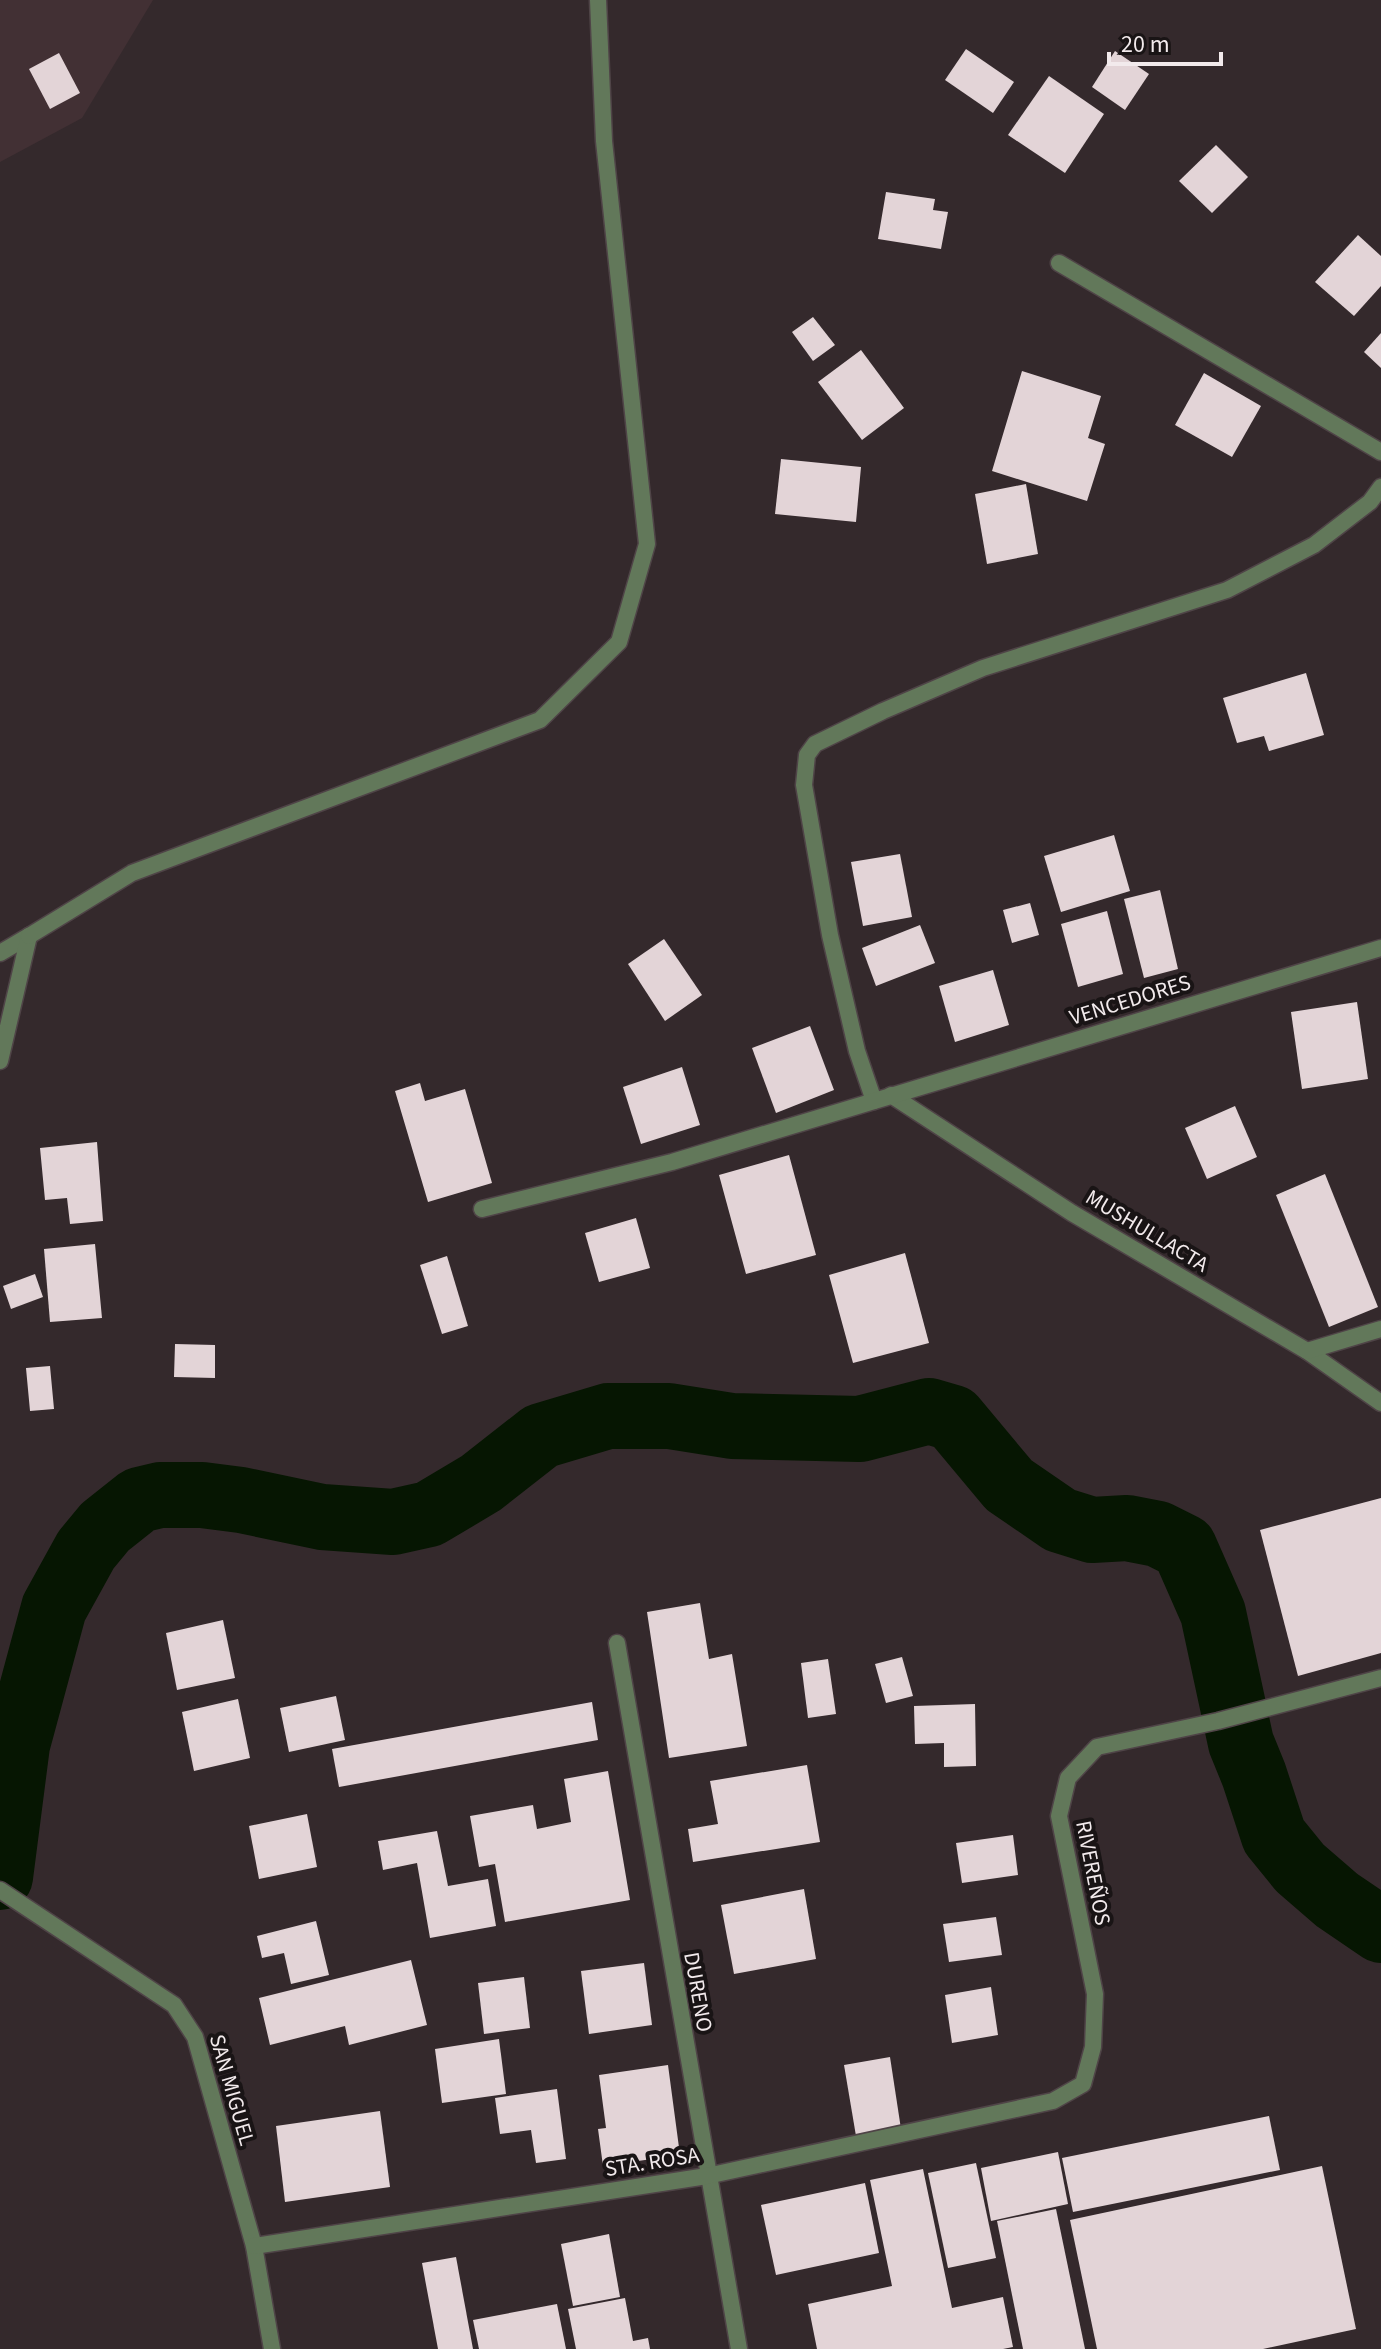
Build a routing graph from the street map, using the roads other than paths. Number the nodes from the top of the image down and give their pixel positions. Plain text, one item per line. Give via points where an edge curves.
1 (598, 0) edge
2 (1059, 263) dead end
3 (1381, 452) edge
4 (1381, 487) edge
5 (29, 936) junction
6 (1381, 948) edge
7 (0, 953) edge
8 (0, 1061) edge
9 (891, 1095) junction
10 (874, 1101) junction
11 (482, 1209) dead end
12 (1381, 1329) edge
13 (1307, 1351) junction
14 (1381, 1403) edge
15 (617, 1643) dead end
16 (1381, 1678) edge
17 (0, 1890) edge
18 (1053, 2101) joint
19 (707, 2176) junction
20 (254, 2246) junction
21 (272, 2349) edge
22 (739, 2349) edge

1 - 5 street via 604,141 647,544 619,642 540,720 132,873
2 - 3 street
4 - 10 street via 1370,502 1314,545 1227,590 983,668 815,744 807,755 804,785 834,949
5 - 7 street
5 - 8 street
6 - 9 street, VENCEDORES
9 - 10 street, VENCEDORES
9 - 13 street, MUSHULLACTA via 1072,1213
10 - 11 street, VENCEDORES via 672,1162
12 - 13 street
13 - 14 street, MUSHULLACTA
15 - 19 street, DURENO
16 - 18 street, RIVEREÑOS via 1097,1747 1068,1778 1059,1816 1095,1994 1093,2047 1083,2084
17 - 20 street, SAN MIGUEL via 174,2005 195,2037
18 - 19 street, STA. ROSA
19 - 20 street, STA. ROSA
19 - 22 street, DURENO
20 - 21 street, SAN MIGUEL

